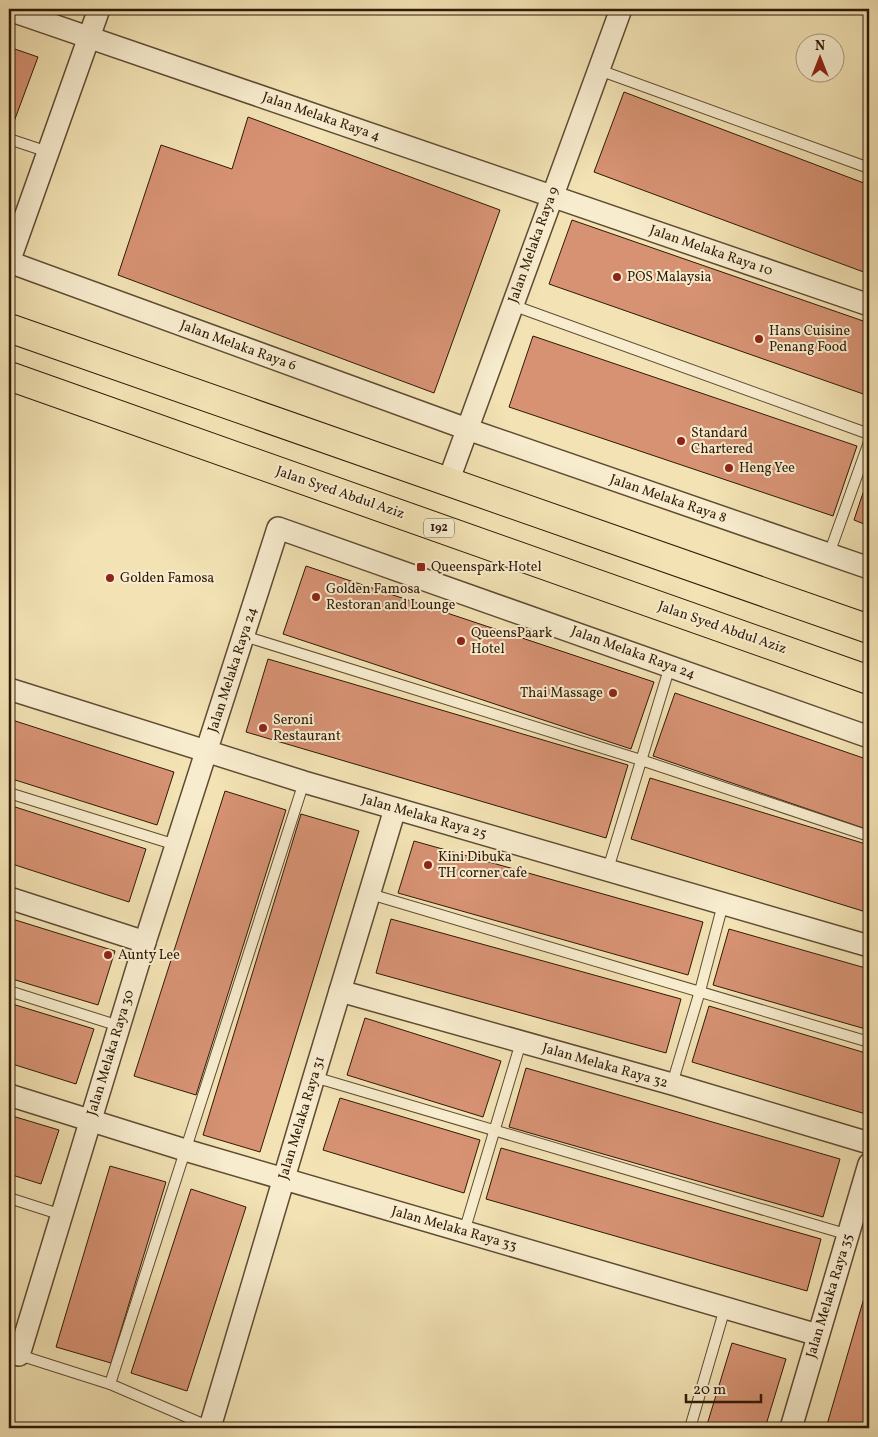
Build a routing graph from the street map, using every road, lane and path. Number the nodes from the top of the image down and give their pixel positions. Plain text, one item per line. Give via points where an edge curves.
1 (99, 9) edge
2 (621, 9) edge
3 (9, 10) edge
4 (89, 38) junction
5 (599, 70) junction
6 (9, 139) edge
7 (48, 152) junction
8 (869, 168) edge
9 (552, 196) junction
10 (9, 262) edge
11 (869, 305) edge
12 (512, 306) junction
13 (9, 328) edge
14 (9, 376) edge
15 (466, 429) junction
16 (869, 434) edge
17 (869, 442) edge
18 (448, 482) junction
19 (829, 554) junction
20 (869, 568) edge
21 (869, 629) edge
22 (244, 636) junction
23 (670, 666) junction
24 (869, 680) edge
25 (9, 690) edge
26 (869, 737) edge
27 (206, 752) junction
28 (641, 760) junction
29 (304, 782) junction
30 (9, 793) edge
31 (395, 809) junction
32 (869, 836) edge
33 (176, 845) junction
34 (608, 869) junction
35 (370, 894) junction
36 (9, 898) edge
37 (723, 904) junction
38 (145, 942) junction
39 (869, 946) edge
40 (9, 991) edge
41 (340, 991) junction
42 (700, 991) junction
43 (119, 1026) junction
44 (521, 1042) junction
45 (869, 1042) edge
46 (314, 1077) junction
47 (672, 1084) junction
48 (9, 1094) edge
49 (91, 1120) junction
50 (495, 1130) junction
51 (869, 1143) edge
52 (185, 1150) junction
53 (869, 1164) edge
54 (283, 1179) junction
55 (9, 1198) edge
56 (62, 1215) junction
57 (464, 1232) junction
58 (849, 1235) junction
59 (725, 1308) junction
60 (818, 1335) junction
61 (19, 1355) joint
62 (110, 1384) junction
63 (210, 1427) joint
64 (690, 1428) edge
65 (791, 1428) edge

1 - 4 street
2 - 5 street, Jalan Melaka Raya 9
3 - 4 street, Jalan Melaka Raya 4
4 - 7 street
4 - 9 street, Jalan Melaka Raya 4
5 - 8 lane
5 - 9 street, Jalan Melaka Raya 9
6 - 7 lane
7 - 10 street
9 - 11 street, Jalan Melaka Raya 10
9 - 12 street, Jalan Melaka Raya 9
10 - 15 street, Jalan Melaka Raya 6
12 - 15 street, Jalan Melaka Raya 9
12 - 16 lane
13 - 18 main road
14 - 24 main road, Jalan Syed Abdul Aziz / 192
15 - 18 street, Jalan Melaka Raya 9
15 - 19 street, Jalan Melaka Raya 8
17 - 19 lane
18 - 21 main road
19 - 20 street, Jalan Melaka Raya 8
22 - 23 street, Jalan Melaka Raya 24 via 278,528
22 - 27 street, Jalan Melaka Raya 24
22 - 28 lane
23 - 26 street, Jalan Melaka Raya 24
23 - 28 lane
25 - 27 street, Jalan Melaka Raya 25
27 - 29 street, Jalan Melaka Raya 25
27 - 33 street, Jalan Melaka Raya 30
28 - 32 lane
28 - 34 lane
29 - 31 street, Jalan Melaka Raya 25
29 - 52 lane
30 - 33 lane
31 - 34 street, Jalan Melaka Raya 25
31 - 35 street, Jalan Melaka Raya 31
33 - 38 street, Jalan Melaka Raya 30
34 - 37 street, Jalan Melaka Raya 25
35 - 41 street, Jalan Melaka Raya 31
35 - 42 lane
36 - 38 street
37 - 39 street, Jalan Melaka Raya 25
37 - 42 lane
38 - 43 street, Jalan Melaka Raya 30
40 - 43 lane
41 - 44 street, Jalan Melaka Raya 32
41 - 46 street, Jalan Melaka Raya 31
42 - 45 lane
42 - 47 lane
43 - 49 street, Jalan Melaka Raya 30
44 - 47 street, Jalan Melaka Raya 32
44 - 50 lane
46 - 50 lane
46 - 54 street, Jalan Melaka Raya 31
47 - 51 street, Jalan Melaka Raya 32
48 - 49 street, Jalan Melaka Raya 33
49 - 52 street, Jalan Melaka Raya 33
49 - 56 street, Jalan Melaka Raya 30
50 - 57 lane
50 - 58 lane
52 - 54 street, Jalan Melaka Raya 33
52 - 62 lane
53 - 58 street, Jalan Melaka Raya 35
54 - 57 street, Jalan Melaka Raya 33
54 - 63 street, Jalan Melaka Raya 31
55 - 56 lane
56 - 61 street, Jalan Melaka Raya 30
57 - 59 street, Jalan Melaka Raya 33
58 - 60 street, Jalan Melaka Raya 35
59 - 60 street, Jalan Melaka Raya 33
59 - 64 lane
60 - 65 street, Jalan Melaka Raya 35
61 - 62 lane
62 - 63 lane

